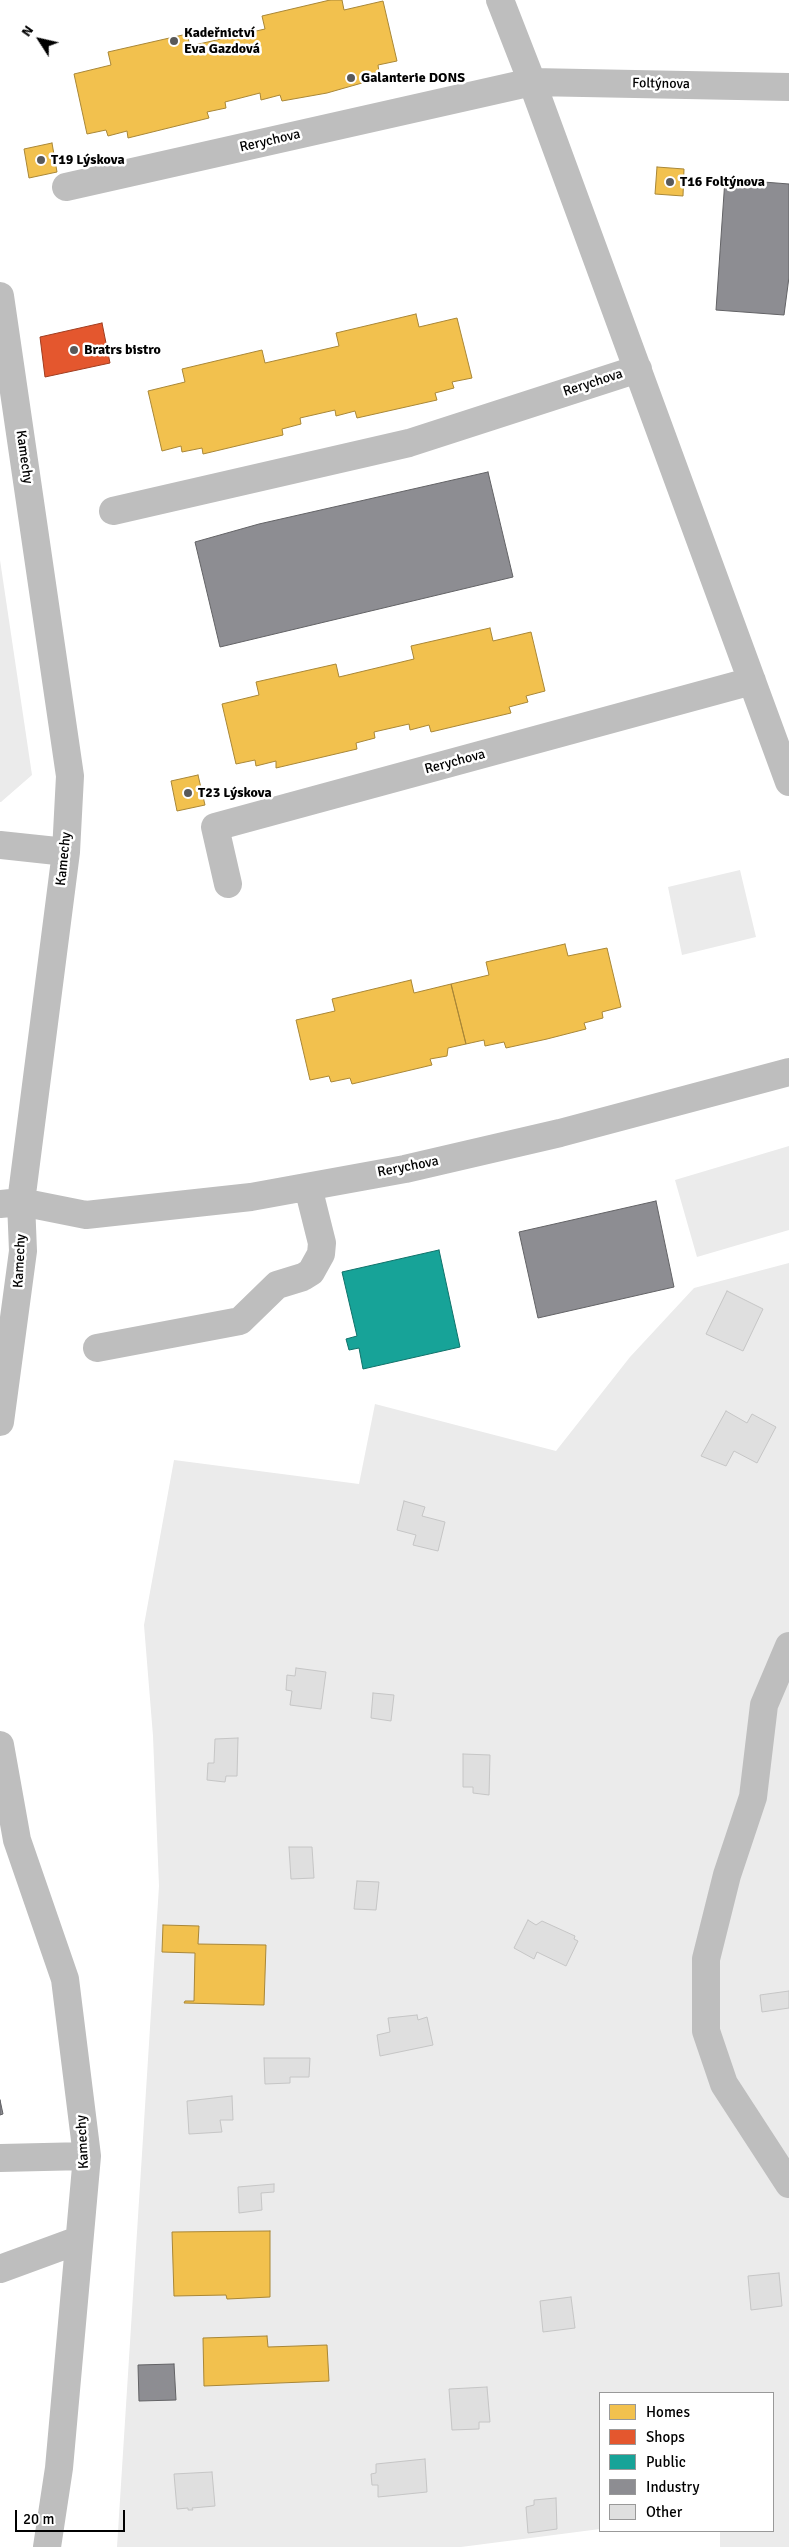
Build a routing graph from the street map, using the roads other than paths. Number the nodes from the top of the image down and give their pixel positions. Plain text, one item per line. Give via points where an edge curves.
1 (500, 0) edge
2 (532, 82) junction
3 (789, 87) edge
4 (66, 187) dead end
5 (0, 296) edge
6 (638, 369) junction
7 (113, 511) dead end
8 (752, 681) junction
9 (789, 782) edge
10 (0, 845) edge
11 (66, 852) junction
12 (228, 884) dead end
13 (789, 1072) edge
14 (308, 1187) junction
15 (10, 1203) edge
16 (97, 1348) dead end
17 (0, 1422) edge
18 (789, 1646) edge
19 (0, 1745) edge
20 (87, 2156) junction
21 (0, 2158) edge
22 (789, 2184) edge
23 (79, 2240) junction
24 (0, 2269) edge
25 (47, 2547) edge

1 - 2 street, Rerychova
2 - 3 street, Foltýnova
2 - 4 street, Rerychova
2 - 6 street, Rerychova
5 - 11 street, Kamechy via 70,776
6 - 7 street, Rerychova via 409,442
6 - 8 street, Rerychova
8 - 9 street, Rerychova
8 - 12 street, Rerychova via 215,827
10 - 11 street
11 - 15 street, Kamechy
13 - 14 street, Rerychova via 560,1133 405,1169
14 - 15 street, Rerychova via 251,1197 86,1215
14 - 16 street via 322,1243 321,1254 311,1272 277,1285 240,1321
15 - 17 street, Kamechy via 23,1251
18 - 22 street via 764,1705 753,1797 706,1959 706,2031 724,2084
19 - 20 street, Kamechy via 17,1840 65,1979
20 - 21 street
20 - 23 street, Kamechy
23 - 24 street
23 - 25 street, Kamechy via 58,2468

